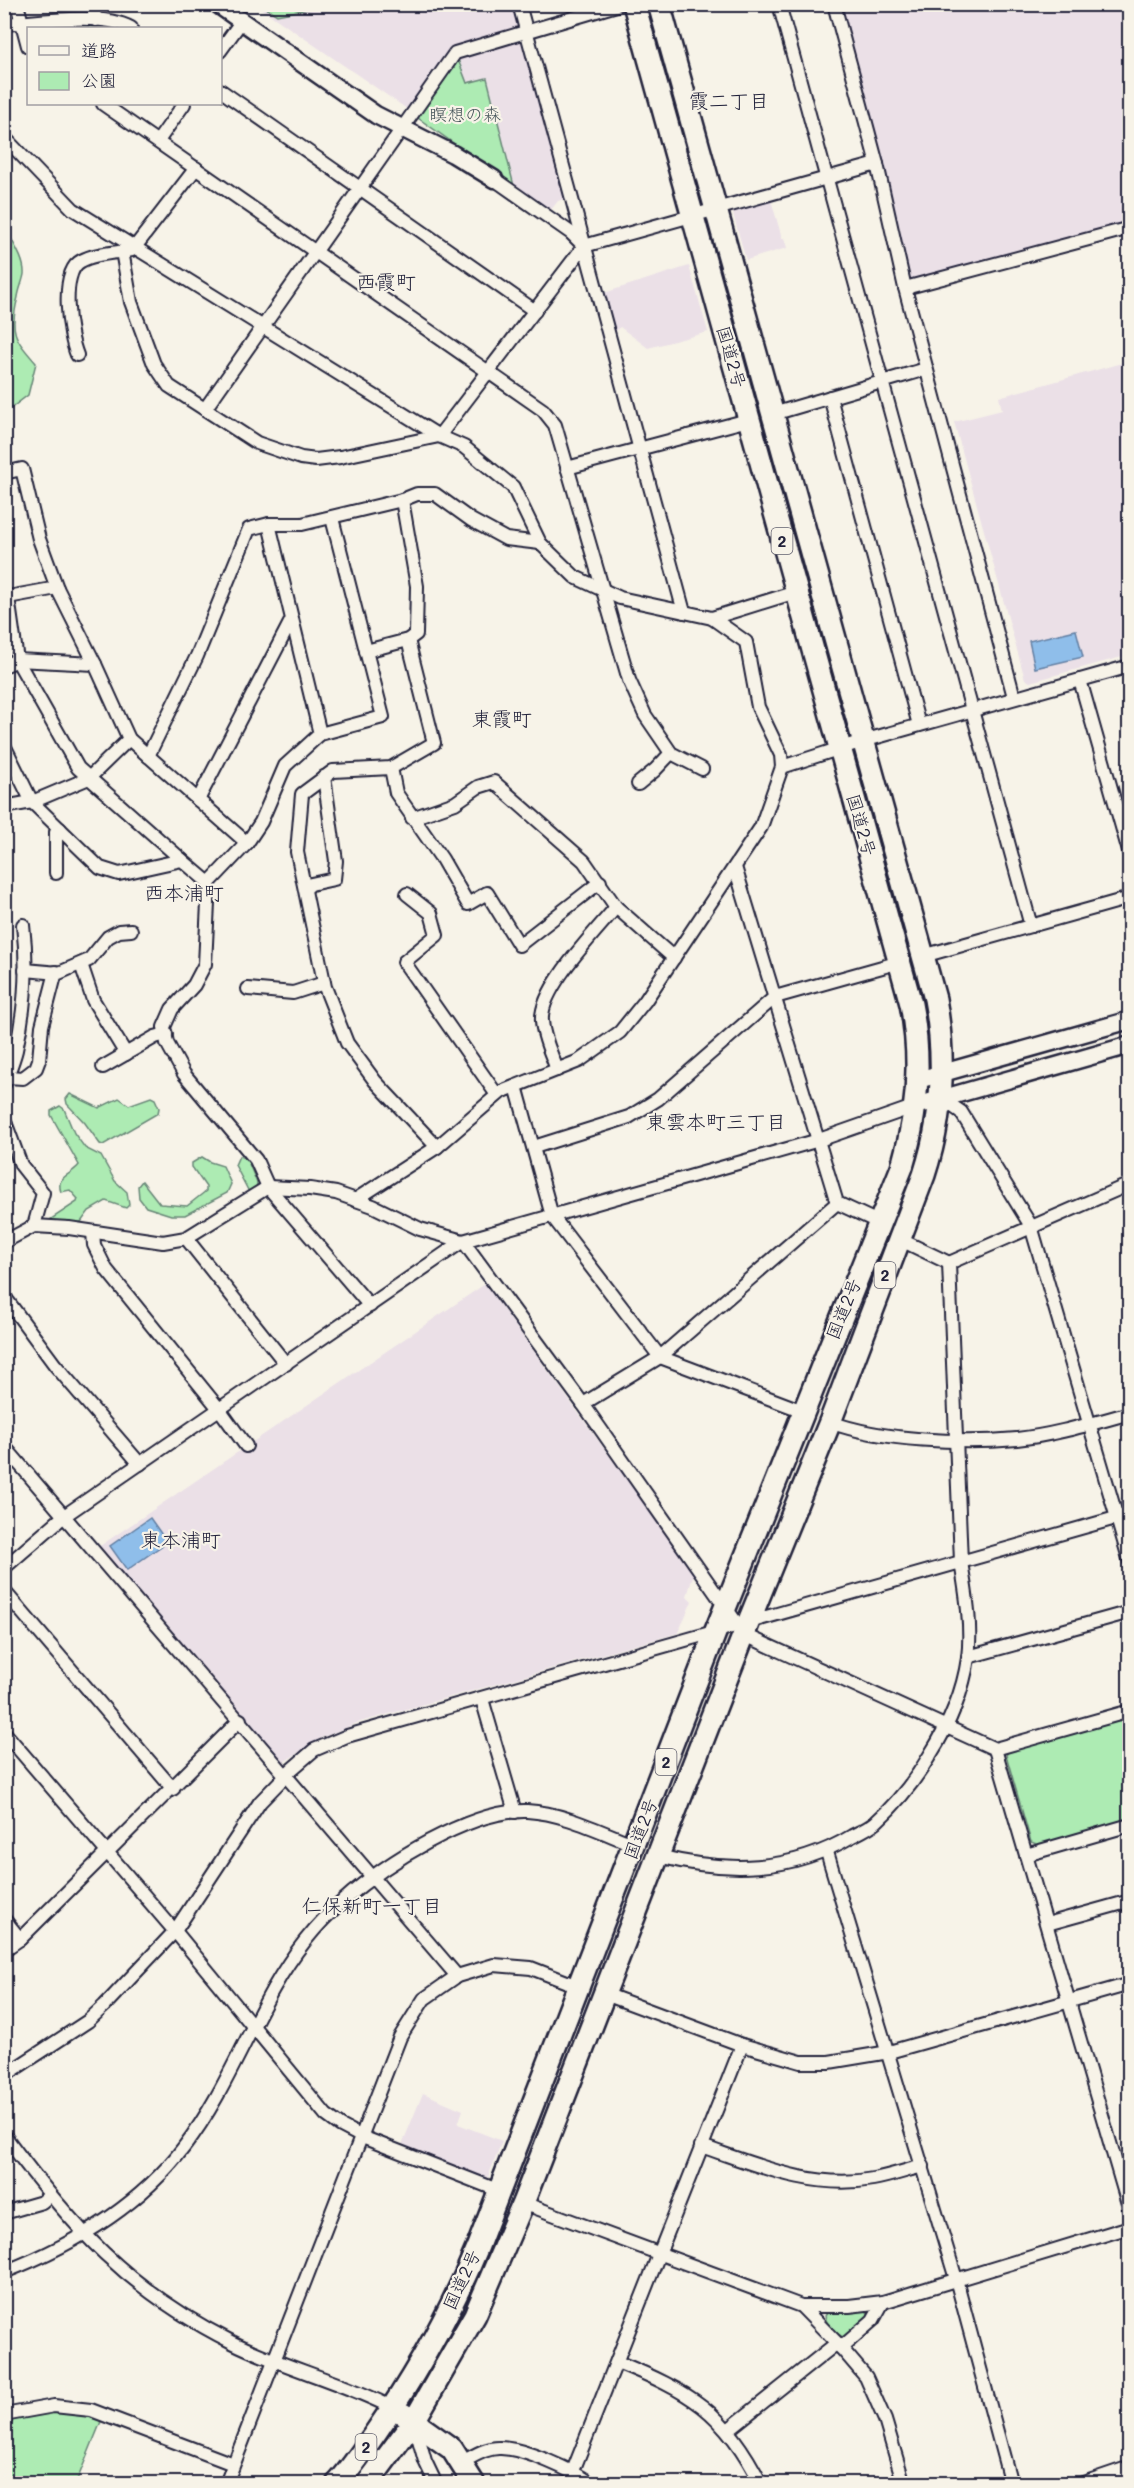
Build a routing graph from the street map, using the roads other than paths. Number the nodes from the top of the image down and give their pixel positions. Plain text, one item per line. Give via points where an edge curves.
1 (17, 4) edge
2 (92, 4) edge
3 (217, 4) edge
4 (519, 4) edge
5 (620, 4) edge
6 (634, 4) edge
7 (658, 4) edge
8 (779, 4) edge
9 (834, 4) edge
10 (96, 20) junction
11 (241, 22) junction
12 (21, 23) junction
13 (4, 24) edge
14 (128, 27) edge
15 (526, 31) junction
16 (27, 43) edge
17 (222, 48) edge
18 (222, 91) edge
19 (104, 105) edge
20 (183, 105) edge
21 (401, 129) junction
22 (4, 137) edge
23 (158, 141) junction
24 (877, 164) junction
25 (196, 168) junction
26 (827, 178) junction
27 (494, 179) joint
28 (360, 190) junction
29 (715, 209) junction
30 (691, 216) junction
31 (1130, 228) edge
32 (584, 246) junction
33 (135, 247) junction
34 (122, 251) junction
35 (315, 251) junction
36 (904, 288) junction
37 (535, 311) junction
38 (263, 327) junction
39 (77, 355) dead end
40 (926, 369) junction
41 (487, 372) junction
42 (883, 382) junction
43 (830, 397) junction
44 (205, 409) junction
45 (773, 414) junction
46 (748, 420) junction
47 (439, 436) junction
48 (639, 449) junction
49 (567, 468) junction
50 (4, 473) edge
51 (402, 500) junction
52 (332, 518) junction
53 (269, 524) junction
54 (540, 543) junction
55 (57, 588) junction
56 (602, 589) junction
57 (796, 592) junction
58 (684, 612) junction
59 (712, 618) junction
60 (292, 619) junction
61 (408, 640) junction
62 (366, 651) junction
63 (17, 660) junction
64 (95, 664) junction
65 (4, 666) edge
66 (1130, 666) edge
67 (1080, 680) junction
68 (1014, 697) junction
69 (972, 710) junction
70 (919, 725) junction
71 (320, 734) junction
72 (129, 740) junction
73 (863, 741) junction
74 (4, 745) edge
75 (840, 749) junction
76 (671, 753) junction
77 (148, 756) junction
78 (782, 767) junction
79 (391, 768) junction
80 (702, 769) dead end
81 (324, 777) junction
82 (89, 778) junction
83 (638, 784) dead end
84 (198, 800) junction
85 (32, 802) junction
86 (4, 807) edge
87 (412, 818) junction
88 (60, 829) junction
89 (247, 843) junction
90 (1130, 855) edge
91 (182, 860) junction
92 (735, 867) junction
93 (56, 873) dead end
94 (209, 882) junction
95 (600, 882) junction
96 (305, 889) junction
97 (407, 894) dead end
98 (1130, 898) edge
99 (616, 907) junction
100 (23, 925) dead end
101 (1031, 926) junction
102 (132, 930) dead end
103 (924, 956) junction
104 (674, 958) junction
105 (900, 962) junction
106 (81, 964) junction
107 (25, 970) junction
108 (56, 972) junction
109 (324, 983) junction
110 (248, 989) dead end
111 (775, 998) junction
112 (1130, 1020) edge
113 (166, 1034) junction
114 (1130, 1045) edge
115 (126, 1054) junction
116 (103, 1067) dead end
117 (557, 1070) junction
118 (942, 1074) junction
119 (918, 1080) junction
120 (6, 1081) edge
121 (516, 1086) junction
122 (497, 1095) junction
123 (941, 1098) junction
124 (916, 1106) junction
125 (4, 1119) edge
126 (819, 1140) junction
127 (437, 1147) junction
128 (534, 1147) junction
129 (1130, 1184) edge
130 (268, 1187) junction
131 (355, 1200) junction
132 (837, 1203) junction
133 (552, 1216) junction
134 (878, 1222) junction
135 (34, 1226) junction
136 (1031, 1226) junction
137 (93, 1232) junction
138 (186, 1238) junction
139 (899, 1239) junction
140 (463, 1241) junction
141 (4, 1242) edge
142 (950, 1263) junction
143 (4, 1296) edge
144 (370, 1306) junction
145 (660, 1357) junction
146 (286, 1364) junction
147 (583, 1404) junction
148 (220, 1410) junction
149 (803, 1411) junction
150 (1130, 1413) edge
151 (830, 1422) junction
152 (1089, 1424) junction
153 (957, 1440) junction
154 (4, 1446) edge
155 (246, 1446) dead end
156 (140, 1464) junction
157 (1130, 1514) edge
158 (64, 1516) junction
159 (1116, 1518) junction
160 (961, 1562) junction
161 (1130, 1562) edge
162 (4, 1568) edge
163 (4, 1591) edge
164 (726, 1607) junction
165 (1130, 1612) edge
166 (744, 1627) junction
167 (715, 1633) junction
168 (968, 1657) junction
169 (482, 1698) junction
170 (1130, 1710) edge
171 (240, 1720) junction
172 (947, 1728) junction
173 (4, 1732) edge
174 (995, 1749) junction
175 (286, 1774) junction
176 (173, 1789) junction
177 (515, 1812) junction
178 (1130, 1825) edge
179 (635, 1845) junction
180 (827, 1852) junction
181 (107, 1854) junction
182 (1026, 1855) junction
183 (658, 1856) junction
184 (373, 1877) junction
185 (1130, 1901) edge
186 (4, 1919) edge
187 (1047, 1924) junction
188 (175, 1931) junction
189 (20, 1939) junction
190 (4, 1950) edge
191 (457, 1976) junction
192 (1130, 1984) edge
193 (580, 1987) junction
194 (604, 1994) junction
195 (1069, 2001) junction
196 (254, 2026) junction
197 (742, 2045) junction
198 (889, 2052) junction
199 (4, 2076) edge
200 (4, 2135) edge
201 (362, 2137) junction
202 (701, 2146) junction
203 (923, 2166) junction
204 (500, 2191) junction
205 (49, 2196) junction
206 (523, 2203) junction
207 (1130, 2211) edge
208 (4, 2213) edge
209 (1130, 2227) edge
210 (84, 2235) junction
211 (659, 2254) junction
212 (4, 2272) edge
213 (956, 2279) junction
214 (883, 2302) junction
215 (801, 2306) junction
216 (839, 2345) junction
217 (275, 2361) junction
218 (617, 2362) junction
219 (393, 2408) junction
220 (4, 2415) edge
221 (414, 2421) junction
222 (728, 2430) junction
223 (462, 2462) junction
224 (233, 2464) junction
225 (1130, 2467) edge
226 (573, 2471) junction
227 (376, 2480) edge
228 (226, 2484) edge
229 (336, 2484) edge
230 (436, 2484) edge
231 (459, 2484) edge
232 (474, 2484) edge
233 (592, 2484) edge
234 (761, 2484) edge
235 (904, 2484) edge
236 (1011, 2484) edge
237 (1080, 2484) edge

1 - 12 street
2 - 10 street
3 - 11 street
4 - 15 street
5 - 15 street
6 - 30 highway, 国道2号 / 2
7 - 29 highway, 国道2号 / 2
8 - 26 street
9 - 24 street
10 - 12 street
10 - 14 street
11 - 17 street
11 - 21 street
12 - 13 street
12 - 16 street
15 - 21 street via 454,53
15 - 32 street
18 - 28 street
19 - 23 street
20 - 23 street
21 - 27 street
21 - 28 street
22 - 33 street via 73,209
23 - 25 street
24 - 26 street
24 - 36 street
25 - 33 street
25 - 35 street
26 - 29 street
26 - 42 street
27 - 32 street
28 - 35 street
28 - 37 street
29 - 30 street
29 - 45 highway, 国道2号 / 2
30 - 32 street
30 - 46 highway, 国道2号 / 2
31 - 36 street
32 - 37 street
32 - 48 street
33 - 34 street
33 - 38 street
34 - 39 street via 78,262 70,271 69,327
34 - 44 street via 131,302 154,364 169,386
35 - 38 street
35 - 41 street
36 - 40 street
37 - 41 street
38 - 44 street
38 - 47 street
40 - 42 street
40 - 68 street
41 - 47 street
41 - 49 street via 543,410 555,425
42 - 43 street
42 - 69 street
43 - 45 street
43 - 70 street
44 - 47 street via 257,443 316,460
45 - 73 highway, 国道2号 / 2
46 - 48 street
46 - 57 highway, 国道2号 / 2
47 - 54 street via 464,447 513,487
48 - 49 street
48 - 58 street
49 - 56 street
50 - 55 street via 22,469 39,539
51 - 52 street
51 - 54 street via 417,494 435,494 506,539
51 - 61 street via 417,586 416,634
52 - 53 street via 302,524
52 - 62 street
53 - 60 street
53 - 77 street via 249,529 197,656
54 - 56 street via 575,577
55 - 63 street via 8,597
55 - 64 street
56 - 58 street via 620,598
56 - 76 street via 629,680 645,715
57 - 59 street
57 - 75 highway, 国道2号 / 2
58 - 59 street
59 - 78 street via 746,642 758,706 781,755
60 - 71 street
60 - 84 street
61 - 62 street
61 - 79 street via 434,743
62 - 71 street via 383,717
63 - 64 street
63 - 65 street
63 - 82 street via 78,768
64 - 72 street
66 - 67 street
67 - 68 street
67 - 90 street
68 - 69 street
69 - 70 street
69 - 101 street
70 - 73 street
71 - 89 street via 285,766 261,822
72 - 77 street
72 - 82 street
73 - 75 street
73 - 103 highway, 国道2号 / 2
74 - 85 street
75 - 78 street
75 - 105 highway, 国道2号 / 2
76 - 80 street
76 - 83 street
77 - 84 street
78 - 92 street via 761,828
79 - 81 street via 333,771
79 - 87 street via 396,793
81 - 96 street via 302,794 297,852
81 - 96 street via 336,861 334,879
82 - 85 street
82 - 91 street
84 - 89 street
85 - 86 street
85 - 88 street
87 - 95 street via 455,803 478,787 494,782 584,861
87 - 95 street via 468,904 487,893 519,945
88 - 91 street via 100,868 119,874
88 - 93 street via 56,832
89 - 94 street
91 - 94 street
92 - 104 street
92 - 111 street
94 - 113 street via 206,964 194,985 172,1009 164,1027
95 - 99 street
96 - 109 street
97 - 122 street via 431,913 437,935 404,962
98 - 101 street
99 - 104 street
99 - 117 street via 546,996 541,1020
100 - 107 street
101 - 103 street
102 - 106 street via 108,937
103 - 118 highway, 国道2号 / 2 via 938,1015
104 - 117 street via 620,1032 579,1061
105 - 111 street
105 - 119 highway, 国道2号 / 2 via 914,1019
106 - 108 street
106 - 115 street via 93,1000
107 - 108 street
107 - 120 street via 16,1050
108 - 120 street via 36,1068 23,1078
109 - 110 street via 293,993
109 - 127 street via 347,1043 375,1081
111 - 126 street
111 - 128 street via 658,1099 629,1117
112 - 118 street
113 - 115 street
113 - 130 street via 184,1074 256,1160
114 - 123 street
115 - 116 street
117 - 121 street
118 - 119 street
118 - 123 highway, 国道2号 / 2
119 - 124 highway, 国道2号 / 2
121 - 122 street
121 - 128 street
122 - 127 street
123 - 124 street
123 - 136 street via 962,1112
123 - 139 highway, 国道2号 / 2 via 929,1160
124 - 126 street
124 - 134 highway, 国道2号 / 2 via 902,1167
125 - 135 street via 21,1165 43,1193
126 - 132 street
126 - 133 street
127 - 131 street
128 - 133 street
129 - 136 street
130 - 131 street via 310,1189
130 - 138 street
130 - 144 street
131 - 140 street via 420,1229
132 - 134 street
132 - 145 street
133 - 140 street
133 - 145 street
134 - 149 highway, 国道2号 / 2
135 - 137 street
135 - 141 street
136 - 142 street
136 - 152 street
137 - 138 street via 163,1242
137 - 148 street via 94,1245 106,1269
138 - 146 street
139 - 142 street
139 - 151 highway, 国道2号 / 2
140 - 144 street
140 - 147 street
142 - 153 street
143 - 156 street via 55,1365
144 - 146 street
145 - 147 street
145 - 149 street
146 - 148 street
147 - 164 street
148 - 155 street
148 - 156 street
149 - 164 highway, 国道2号 / 2
150 - 152 street
151 - 153 street via 918,1439
151 - 166 highway, 国道2号 / 2
152 - 153 street via 1018,1439
152 - 159 street
153 - 160 street
154 - 158 street
156 - 158 street
157 - 159 street
158 - 162 street
158 - 171 street
159 - 160 street
159 - 161 street
160 - 166 street
160 - 168 street via 968,1604
163 - 176 street
164 - 166 street
164 - 167 highway, 国道2号 / 2
165 - 168 street
166 - 167 street
166 - 172 street
166 - 183 highway, 国道2号 / 2
167 - 169 street
167 - 179 highway, 国道2号 / 2
168 - 172 street via 962,1689
169 - 175 street via 347,1736 314,1750
169 - 177 street
170 - 174 street
171 - 175 street
171 - 176 street
172 - 174 street
172 - 180 street via 916,1779 875,1823
173 - 181 street
174 - 182 street
175 - 184 street
175 - 188 street via 260,1802
176 - 181 street
177 - 179 street via 560,1816
177 - 184 street via 487,1817 444,1834
178 - 182 street
179 - 193 highway, 国道2号 / 2
180 - 183 street via 767,1866 724,1867
180 - 198 street
181 - 188 street
181 - 189 street
182 - 187 street
183 - 194 highway, 国道2号 / 2
184 - 191 street
184 - 196 street via 342,1901 301,1945
185 - 187 street
186 - 189 street
187 - 195 street
188 - 196 street
188 - 199 street via 88,2020
189 - 190 street
191 - 193 street via 494,1965 531,1968
191 - 201 street via 424,1999 400,2037
192 - 195 street
193 - 204 highway, 国道2号 / 2
194 - 197 street
194 - 206 highway, 国道2号 / 2
195 - 198 street
195 - 207 street
196 - 201 street via 319,2108 341,2127
196 - 210 street via 217,2099 184,2148 146,2190
197 - 198 street via 801,2062 858,2059
197 - 202 street
198 - 203 street
200 - 205 street
201 - 204 street
201 - 217 street
202 - 203 street via 794,2177 835,2182 873,2180
202 - 211 street
203 - 213 street
204 - 219 highway, 国道2号 / 2 via 454,2300
205 - 208 street via 42,2202
205 - 210 street
206 - 211 street
206 - 221 highway, 国道2号 / 2 via 475,2315
209 - 213 street
210 - 212 street
210 - 217 street via 116,2266 186,2317
211 - 215 street
211 - 218 street
213 - 214 street
213 - 236 street
214 - 215 street
214 - 216 street via 873,2320
215 - 216 street
216 - 222 street
216 - 235 street via 866,2377 885,2420
217 - 219 street
217 - 224 street
218 - 222 street via 694,2399
218 - 226 street
219 - 221 highway
219 - 229 highway, 国道2号 / 2
220 - 224 street via 54,2406 91,2410
221 - 223 highway via 441,2439
221 - 227 highway, 国道2号 / 2
221 - 230 street
221 - 231 highway
222 - 234 street
223 - 226 street via 500,2448
223 - 232 highway
224 - 228 street
225 - 237 street
226 - 233 street

